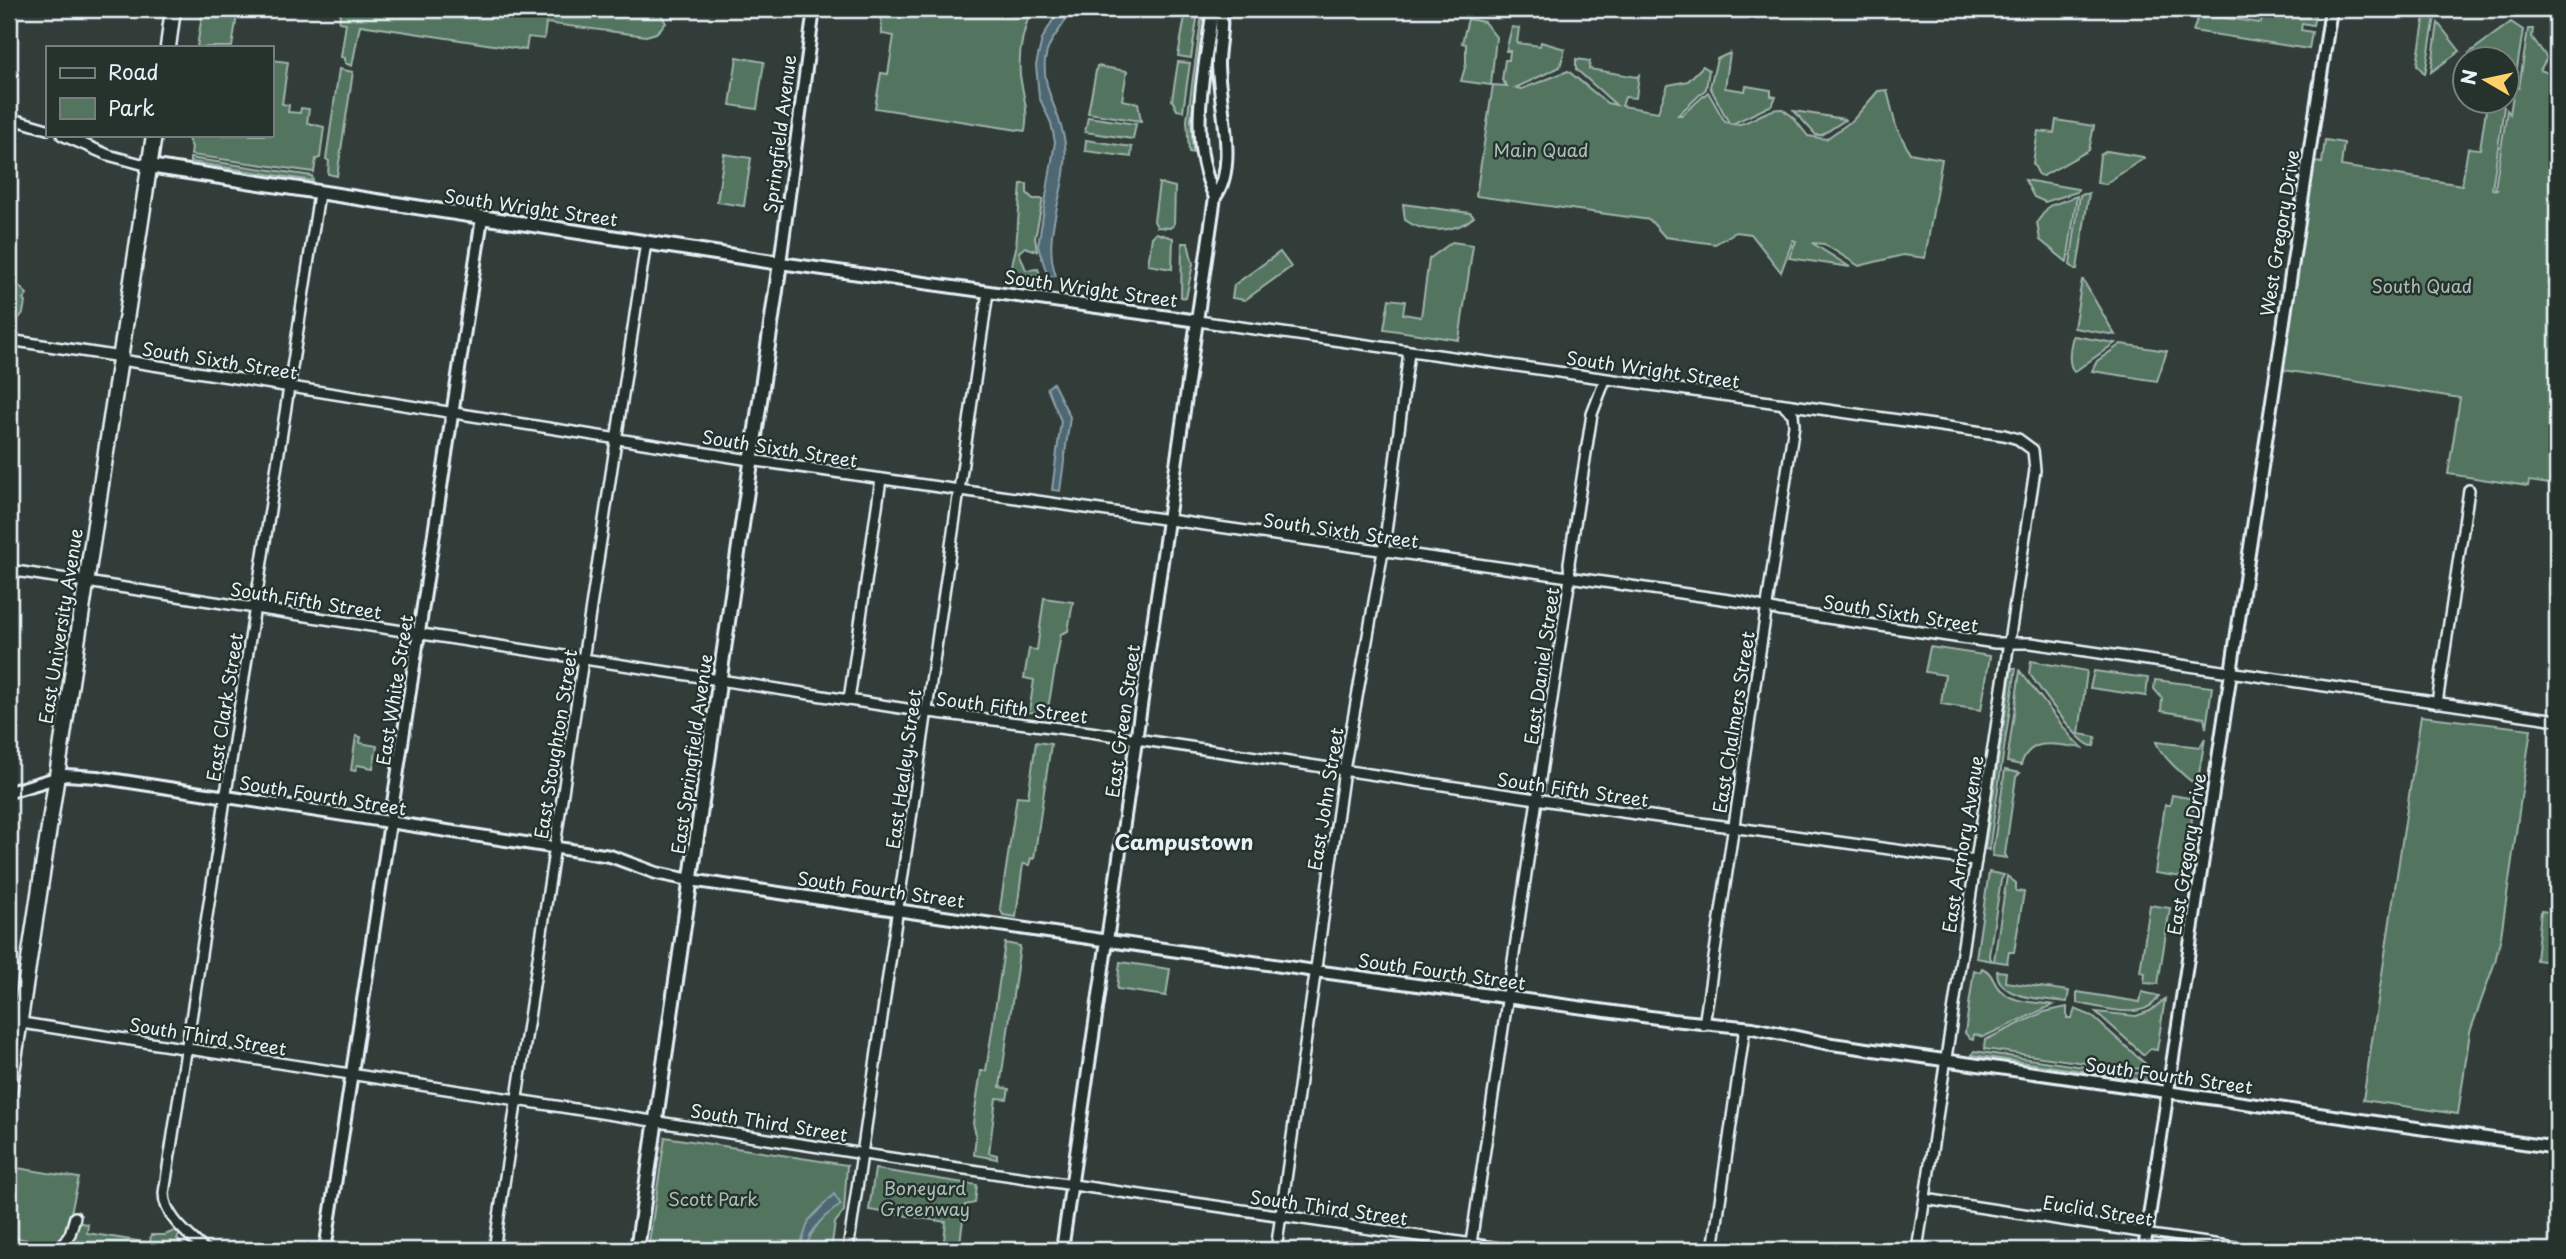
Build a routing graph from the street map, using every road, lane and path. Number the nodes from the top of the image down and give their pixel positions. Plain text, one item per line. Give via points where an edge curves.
1 (173, 9) edge
2 (814, 9) edge
3 (1218, 9) edge
4 (2331, 9) edge
5 (167, 46) edge
6 (9, 118) edge
7 (46, 129) edge
8 (64, 136) edge
9 (154, 136) edge
10 (149, 166) junction
11 (319, 194) junction
12 (1215, 197) junction
13 (482, 218) junction
14 (646, 242) junction
15 (780, 263) junction
16 (988, 292) junction
17 (1198, 321) junction
18 (9, 340) edge
19 (1409, 352) junction
20 (121, 359) junction
21 (1605, 380) junction
22 (289, 387) junction
23 (1782, 405) junction
24 (1807, 408) junction
25 (452, 413) junction
26 (1794, 425) junction
27 (617, 439) junction
28 (2028, 445) joint
29 (750, 460) junction
30 (2262, 463) joint
31 (881, 480) junction
32 (2469, 489) dead end
33 (960, 491) junction
34 (1170, 522) junction
35 (1382, 552) junction
36 (9, 570) edge
37 (1570, 578) junction
38 (87, 582) junction
39 (1766, 607) junction
40 (255, 608) junction
41 (420, 634) junction
42 (2008, 644) junction
43 (584, 660) junction
44 (2230, 673) junction
45 (719, 680) junction
46 (849, 700) junction
47 (2437, 703) junction
48 (927, 712) junction
49 (2557, 720) edge
50 (1136, 741) junction
51 (1344, 770) junction
52 (57, 777) junction
53 (9, 792) edge
54 (226, 797) junction
55 (1538, 799) junction
56 (391, 823) junction
57 (1732, 828) junction
58 (555, 848) junction
59 (1976, 861) junction
60 (690, 880) junction
61 (898, 910) junction
62 (1108, 940) junction
63 (1315, 971) junction
64 (1507, 997) junction
65 (14, 1022) edge
66 (1704, 1024) junction
67 (1744, 1034) junction
68 (1776, 1035) junction
69 (187, 1049) junction
70 (1946, 1060) junction
71 (353, 1075) junction
72 (9, 1092) edge
73 (2168, 1094) junction
74 (517, 1100) junction
75 (656, 1120) junction
76 (2557, 1148) edge
77 (862, 1153) junction
78 (1072, 1185) junction
79 (1925, 1199) junction
80 (75, 1217) dead end
81 (1282, 1217) junction
82 (2147, 1233) junction
83 (9, 1247) edge
84 (1470, 1247) edge
85 (31, 1250) edge
86 (60, 1250) edge
87 (205, 1250) edge
88 (325, 1250) edge
89 (494, 1250) edge
90 (637, 1250) edge
91 (848, 1250) edge
92 (1062, 1250) edge
93 (1276, 1250) edge
94 (1513, 1250) edge
95 (1713, 1250) edge
96 (1917, 1250) edge
97 (2144, 1250) edge
98 (2267, 1250) edge

1 - 5 main road
2 - 15 street, Springfield Avenue
3 - 12 street via 1226,164 1222,188
3 - 12 street via 1212,15 1197,125
4 - 30 street, West Gregory Drive
6 - 7 street
8 - 10 street
9 - 10 main road, East University Avenue
10 - 11 main road, South Wright Street
10 - 20 main road, East University Avenue
11 - 13 main road, South Wright Street
11 - 22 street, East Clark Street
12 - 17 street, East Green Street
13 - 14 main road, South Wright Street
13 - 25 street, East White Street
14 - 15 main road, South Wright Street
14 - 27 street, East Stoughton Street
15 - 16 street, South Wright Street
15 - 29 main road, East Springfield Avenue
16 - 17 street, South Wright Street
16 - 33 street, East Healey Street
17 - 19 street, South Wright Street
17 - 34 street, East Green Street
18 - 20 street, South Sixth Street
19 - 21 street, South Wright Street
19 - 35 street, East John Street
20 - 22 street, South Sixth Street
20 - 38 main road, East University Avenue
21 - 23 street, South Wright Street
21 - 37 street, East Daniel Street via 1592,414
22 - 25 street, South Sixth Street
22 - 40 street, East Clark Street
23 - 24 street, South Wright Street
23 - 26 street via 1791,411
24 - 26 street, East Chalmers Street
24 - 28 street, South Wright Street via 2004,435
25 - 27 street, South Sixth Street
25 - 41 street, East White Street
26 - 39 street, East Chalmers Street
27 - 29 street, South Sixth Street
27 - 43 street, East Stoughton Street
28 - 42 street, East Armory Avenue via 2035,470
29 - 31 street, South Sixth Street
29 - 45 main road, East Springfield Avenue
30 - 44 street, East Gregory Drive
31 - 33 street, South Sixth Street
31 - 46 street
32 - 47 street
33 - 34 street, South Sixth Street
33 - 48 street, East Healey Street
34 - 35 street, South Sixth Street
34 - 50 street, East Green Street
35 - 37 street, South Sixth Street
35 - 51 street, East John Street
36 - 38 street, South Fifth Street
37 - 39 street, South Sixth Street
37 - 55 street, East Daniel Street
38 - 40 street, South Fifth Street
38 - 52 main road, East University Avenue
39 - 42 street, South Sixth Street
39 - 57 street, East Chalmers Street
40 - 41 street, South Fifth Street
40 - 54 street, East Clark Street
41 - 43 street, South Fifth Street
41 - 56 street, East White Street
42 - 44 street, South Sixth Street via 2031,643
42 - 59 street, East Armory Avenue
43 - 45 street, South Fifth Street
43 - 58 street, East Stoughton Street
44 - 47 street, South Sixth Street
44 - 73 street, East Gregory Drive
45 - 46 street, South Fifth Street
45 - 60 main road, East Springfield Avenue
46 - 48 street, South Fifth Street
47 - 49 street, South Sixth Street
48 - 50 street, South Fifth Street
48 - 61 street, East Healey Street
50 - 51 street, South Fifth Street
50 - 62 street, East Green Street
51 - 55 street, South Fifth Street
51 - 63 street, East John Street
52 - 53 street, South Fourth Street
52 - 54 street, South Fourth Street via 97,777
52 - 65 main road, East University Avenue
54 - 56 street, South Fourth Street
54 - 69 street, East Clark Street
55 - 57 street, South Fifth Street
55 - 64 street, East Daniel Street
56 - 58 street, South Fourth Street
56 - 71 street, East White Street
57 - 59 street, South Fifth Street
57 - 66 street, East Chalmers Street
58 - 60 street, South Fourth Street via 610,856
58 - 74 street, East Stoughton Street
59 - 70 street, East Armory Avenue
60 - 61 street, South Fourth Street
60 - 75 main road, East Springfield Avenue
61 - 62 street, South Fourth Street
61 - 77 street, East Healey Street
62 - 63 street, South Fourth Street
62 - 78 street, East Green Street
63 - 64 street, South Fourth Street
63 - 81 street, East John Street
64 - 66 street, South Fourth Street
64 - 84 street, East Daniel Street
65 - 69 street, South Third Street
65 - 72 main road, East University Avenue
66 - 67 street, South Fourth Street
66 - 68 street, South Fourth Street
67 - 68 street, South Fourth Street
67 - 95 street
68 - 70 street, South Fourth Street
69 - 71 street, South Third Street
69 - 87 street, East Clark Street via 164,1204
70 - 73 street, South Fourth Street
70 - 79 street, East Armory Avenue
71 - 74 street, South Third Street
71 - 88 street, East White Street
73 - 76 street, South Fourth Street
73 - 82 street, East Gregory Drive
74 - 75 street, South Third Street
74 - 89 street, East Stoughton Street
75 - 77 street, South Third Street
75 - 90 main road, East Springfield Avenue
77 - 78 street, South Third Street
77 - 91 street, East Healey Street
78 - 81 street, South Third Street
78 - 92 street, East Green Street
79 - 82 street, Euclid Street
79 - 96 street, East Armory Avenue
80 - 86 street
81 - 84 street, South Third Street
81 - 93 street, East John Street
82 - 97 street, East Gregory Drive
82 - 98 street, Euclid Street
83 - 85 street
84 - 94 street, South Third Street

